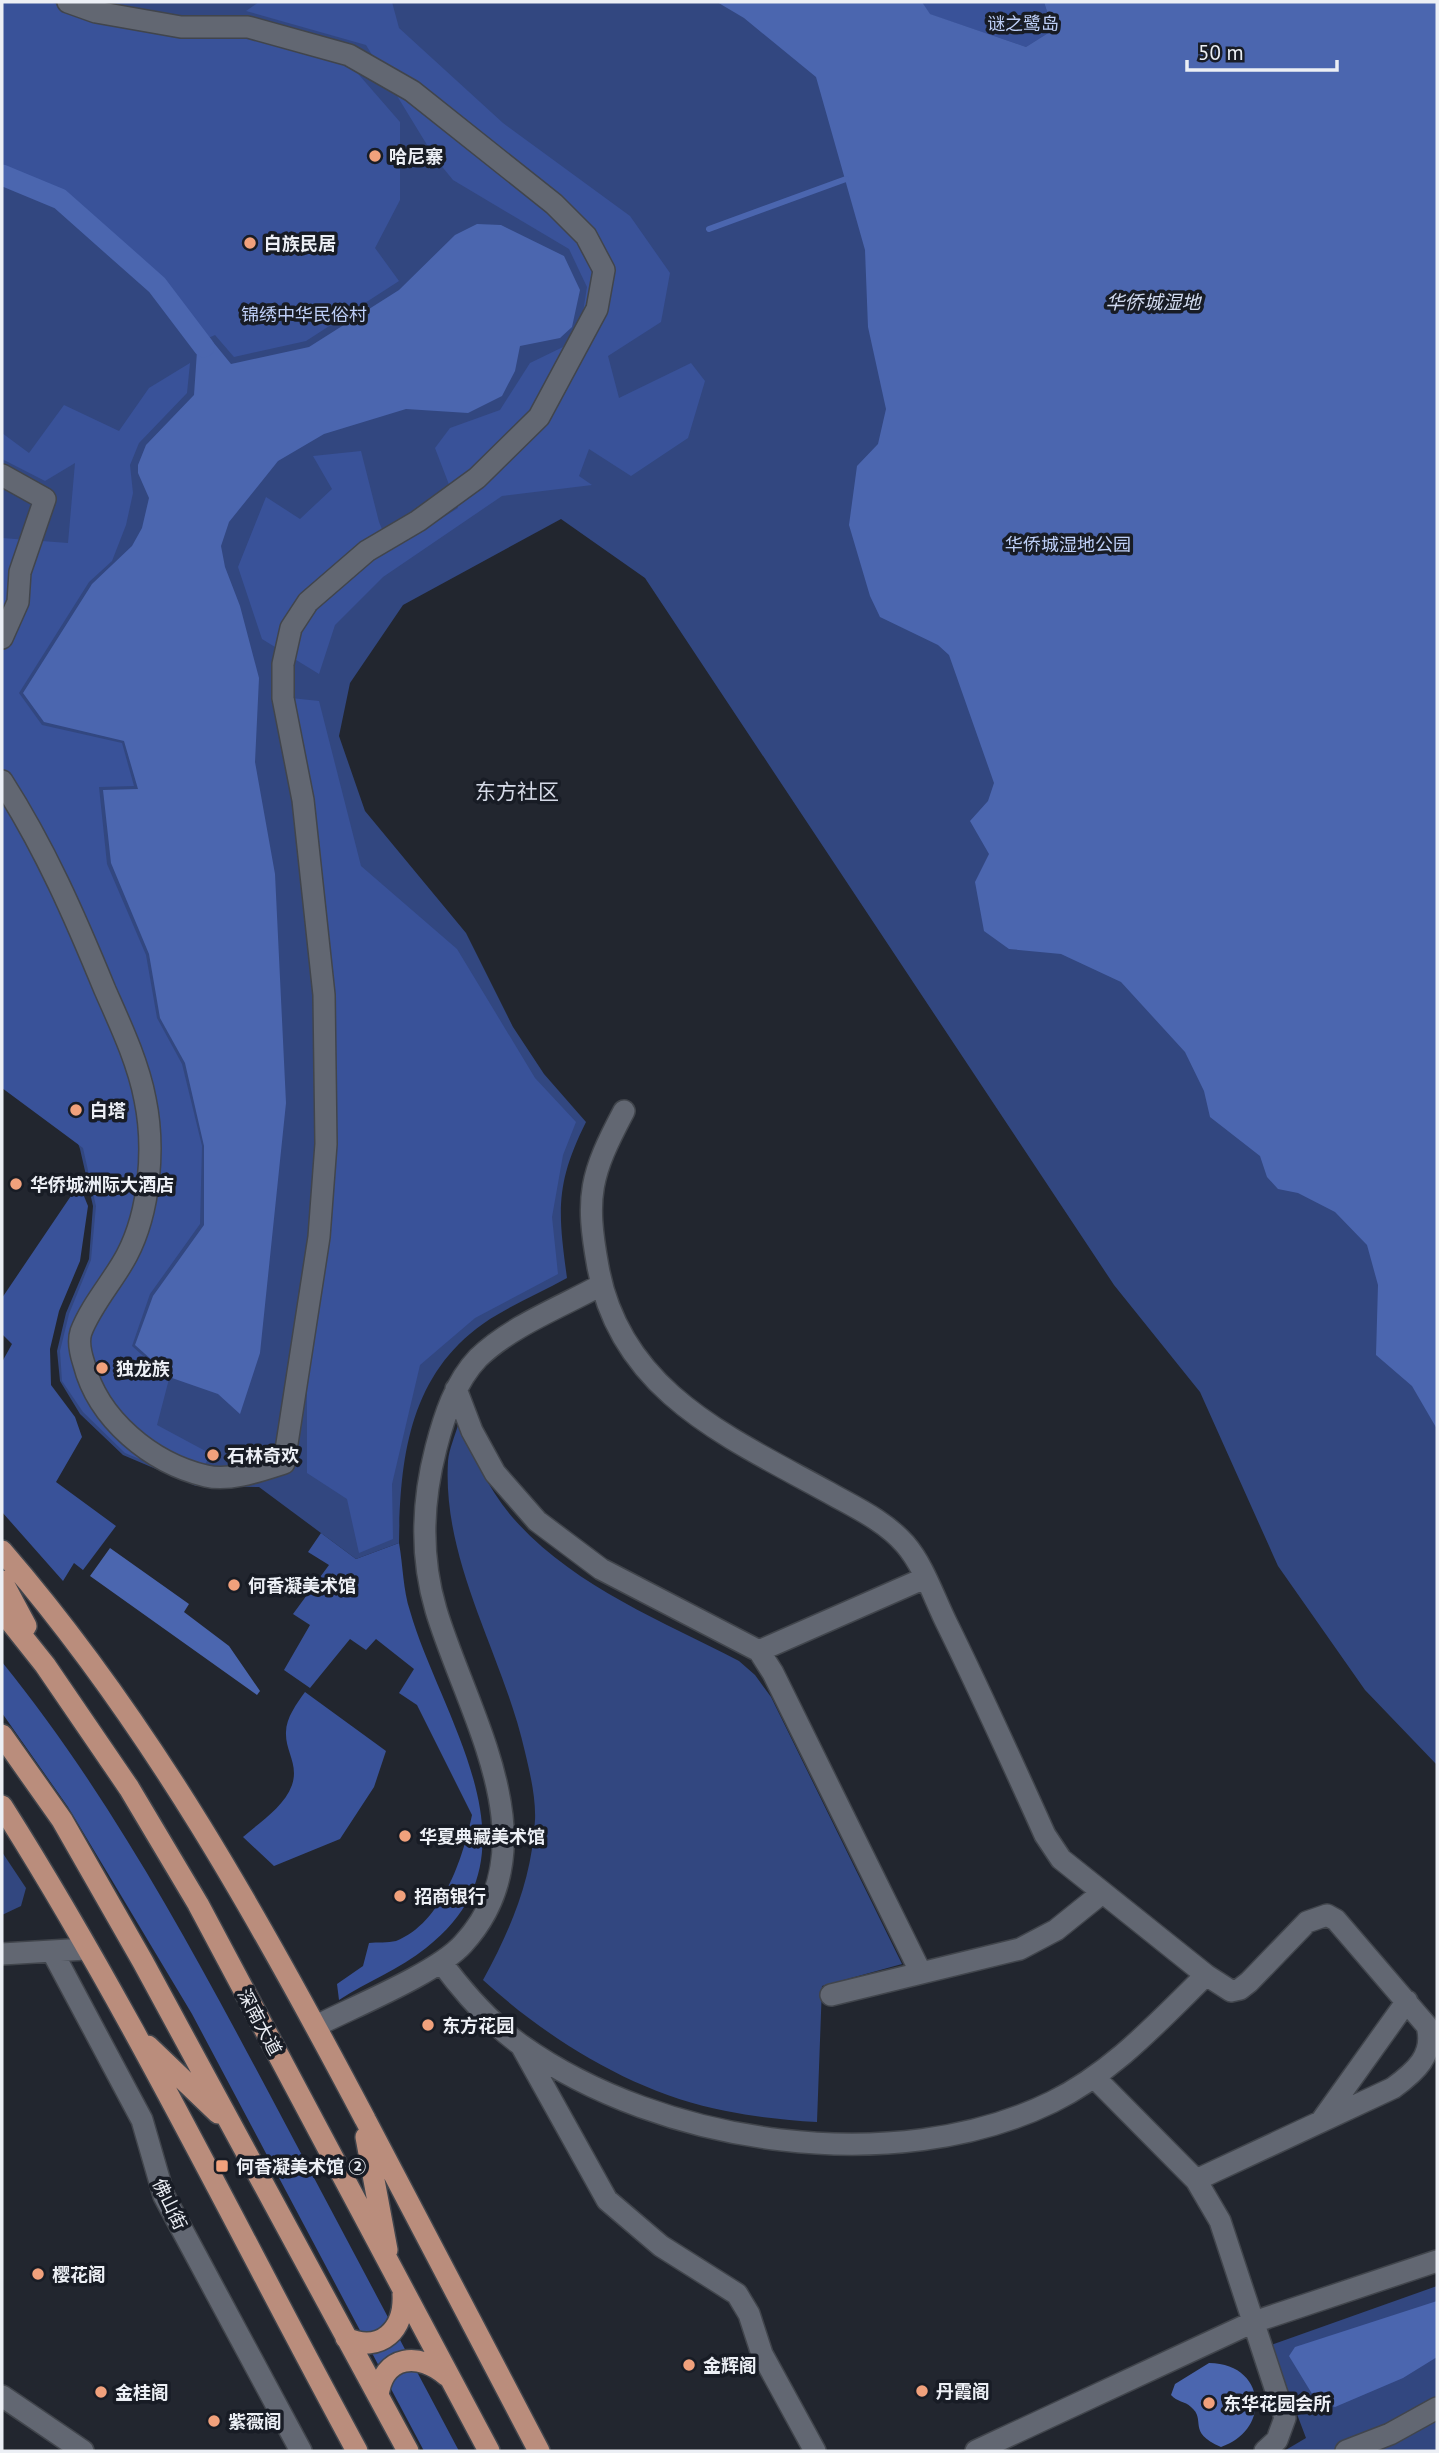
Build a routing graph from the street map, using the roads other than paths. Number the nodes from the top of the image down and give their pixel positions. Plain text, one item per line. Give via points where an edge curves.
1 (68, 2) edge
2 (2, 475) edge
3 (2, 638) edge
4 (2, 781) edge
5 (624, 1111) dead end
6 (601, 1285) junction
7 (456, 1390) junction
8 (2, 1551) edge
9 (925, 1578) junction
10 (2, 1581) edge
11 (2, 1611) edge
12 (759, 1651) junction
13 (45, 1665) junction
14 (2, 1735) edge
15 (2, 1806) edge
16 (1102, 1893) junction
17 (86, 1949) junction
18 (52, 1951) junction
19 (2, 1954) edge
20 (441, 1962) junction
21 (921, 1973) junction
22 (1206, 1975) junction
23 (831, 1995) dead end
24 (1407, 2001) junction
25 (316, 2026) junction
26 (134, 2032) junction
27 (521, 2045) junction
28 (1095, 2078) junction
29 (362, 2114) junction
30 (1320, 2122) junction
31 (233, 2128) junction
32 (1196, 2180) junction
33 (1437, 2261) edge
34 (392, 2272) junction
35 (403, 2293) junction
36 (1251, 2323) junction
37 (346, 2338) junction
38 (449, 2377) junction
39 (2, 2396) edge
40 (378, 2396) junction
41 (1437, 2408) edge
42 (285, 2420) junction
43 (83, 2451) edge
44 (285, 2451) edge
45 (301, 2451) edge
46 (357, 2451) edge
47 (408, 2451) edge
48 (489, 2451) edge
49 (539, 2451) edge
50 (816, 2451) edge
51 (976, 2451) edge
52 (1265, 2451) edge
53 (1346, 2451) edge

1 - 4 street via 96,12 181,27 248,27 349,55 412,92 554,204 586,236 604,270 597,309 540,417 477,478 367,551 308,602 291,628 283,664 283,698 303,800 324,995 326,1144 319,1237 284,1463 250,1474 208,1477 156,1456 118,1427 90,1388 80,1334 128,1253 143,1208 150,1146 145,1098 126,1038 60,880
2 - 3 street via 45,499 20,572 18,602
5 - 6 street via 598,1160 590,1198
6 - 7 street via 499,1341 467,1371
6 - 9 street via 634,1354 675,1401 884,1525 907,1546
7 - 12 street via 495,1473 537,1521 601,1569
7 - 20 street via 424,1507 427,1568 436,1609 489,1754 504,1822 504,1853 496,1886 477,1928
8 - 25 main road via 68,1631 166,1769
9 - 12 street
9 - 16 street via 1045,1835 1061,1859
10 - 13 main road
11 - 13 main road, 深南大道
12 - 21 street
13 - 34 main road, 深南大道 via 129,1788 198,1905
14 - 31 main road via 62,1820
15 - 17 main road
16 - 21 street via 1040,1941
16 - 22 street
17 - 18 street
17 - 26 main road
18 - 19 street
18 - 42 street, 佛山街 via 142,2120 164,2196
20 - 25 street
20 - 27 street via 486,2017
21 - 23 street
22 - 24 street via 1231,1991 1240,1989 1307,1922 1327,1915
22 - 28 street
24 - 30 street
24 - 30 street via 1427,2026 1430,2037 1425,2056 1393,2088
25 - 29 main road
26 - 31 main road
26 - 46 main road
27 - 28 street via 591,2085 678,2119 816,2142 895,2143 948,2136 1023,2115
27 - 50 street via 607,2200 660,2246 737,2294 762,2354
28 - 32 street
29 - 34 main road
29 - 49 main road
30 - 32 street
31 - 37 main road
32 - 36 street via 1220,2221
33 - 36 street
34 - 35 main road, 深南大道
35 - 37 main road via 402,2317 388,2337 368,2344
35 - 38 main road, 深南大道
36 - 51 street
36 - 52 street via 1284,2418 1277,2440
37 - 40 main road
38 - 40 main road via 426,2361 401,2361 384,2376
38 - 48 main road, 深南大道
39 - 43 street
40 - 47 main road
41 - 53 street
42 - 44 street via 289,2441
42 - 45 street, 佛山街

